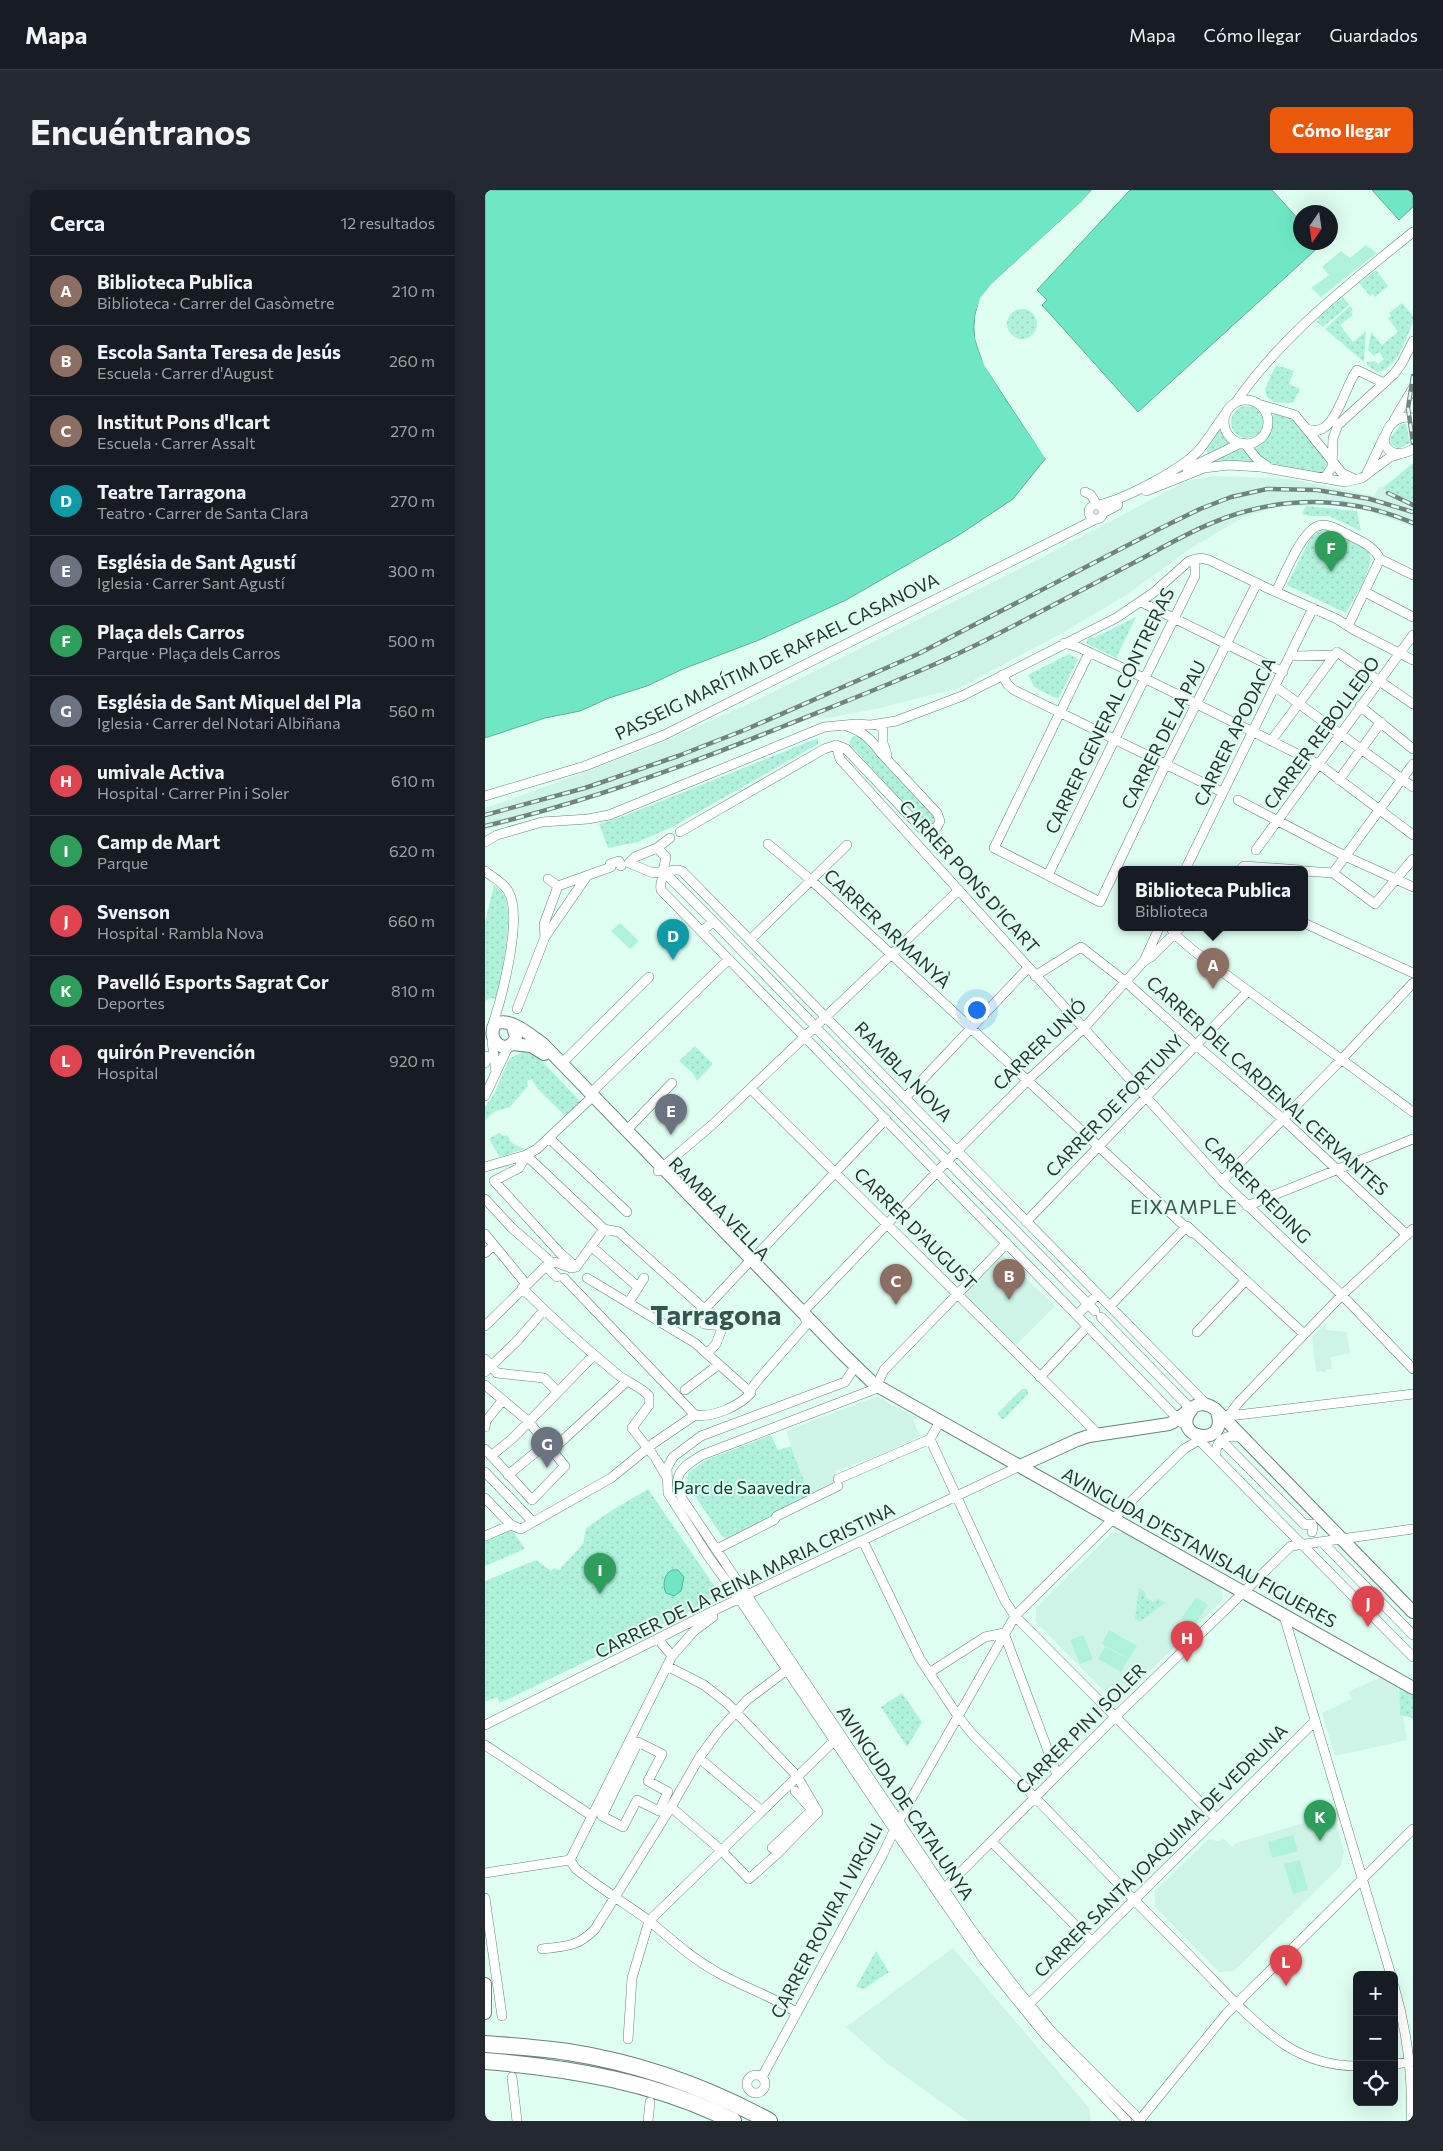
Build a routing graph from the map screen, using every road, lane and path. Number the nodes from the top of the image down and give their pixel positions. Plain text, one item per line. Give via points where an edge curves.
1 (1413, 232) edge
2 (1413, 341) edge
3 (1384, 383) junction
4 (1413, 388) edge
5 (1236, 402) junction
6 (1258, 404) junction
7 (1225, 414) junction
8 (1413, 418) edge
9 (1393, 423) junction
10 (1307, 429) junction
11 (1385, 436) junction
12 (1242, 443) junction
13 (1407, 452) edge
14 (1333, 462) junction
15 (1282, 471) junction
16 (1366, 475) junction
17 (1318, 478) junction
18 (1356, 480) junction
19 (1146, 491) junction
20 (1096, 510) junction
21 (1195, 559) junction
22 (1380, 559) junction
23 (1413, 576) edge
24 (1257, 583) junction
25 (1276, 592) junction
26 (1365, 592) junction
27 (1141, 602) junction
28 (1313, 608) junction
29 (1413, 616) edge
30 (1173, 618) junction
31 (1348, 626) junction
32 (1087, 633) junction
33 (1413, 635) edge
34 (1064, 643) junction
35 (1227, 644) junction
36 (1089, 653) junction
37 (1399, 653) junction
38 (1292, 654) junction
39 (1336, 654) junction
40 (1413, 660) edge
41 (1283, 672) junction
42 (1002, 675) junction
43 (1144, 678) junction
44 (1379, 680) junction
45 (1276, 687) junction
46 (1197, 704) junction
47 (1297, 704) junction
48 (1413, 704) edge
49 (1360, 706) junction
50 (1060, 713) junction
51 (896, 721) junction
52 (1381, 722) junction
53 (874, 724) junction
54 (841, 725) junction
55 (1252, 732) junction
56 (883, 734) junction
57 (1342, 734) junction
58 (870, 739) junction
59 (1113, 739) junction
60 (1271, 741) junction
61 (840, 746) junction
62 (1362, 748) junction
63 (1413, 749) edge
64 (890, 762) junction
65 (1166, 764) junction
66 (1413, 764) edge
67 (1319, 765) junction
68 (1402, 779) junction
69 (1339, 780) junction
70 (1413, 787) edge
71 (1220, 791) junction
72 (485, 796) edge
73 (1238, 800) dead end
74 (1379, 810) junction
75 (1279, 821) junction
76 (680, 832) dead end
77 (1413, 835) edge
78 (670, 838) dead end
79 (485, 842) edge
80 (768, 844) dead end
81 (847, 845) dead end
82 (657, 848) junction
83 (1256, 850) dead end
84 (1345, 856) junction
85 (1413, 859) edge
86 (620, 866) junction
87 (1187, 866) edge
88 (485, 871) edge
89 (1308, 871) edge
90 (1333, 872) junction
91 (684, 873) junction
92 (666, 874) junction
93 (587, 875) junction
94 (1048, 875) junction
95 (548, 879) dead end
96 (1396, 879) junction
97 (811, 880) junction
98 (675, 882) junction
99 (558, 886) junction
100 (1413, 887) edge
101 (959, 890) junction
102 (665, 894) junction
103 (713, 921) junction
104 (1308, 925) edge
105 (1158, 931) edge
106 (702, 932) junction
107 (1176, 932) edge
108 (545, 937) junction
109 (750, 940) junction
110 (891, 954) junction
111 (729, 959) junction
112 (1144, 961) junction
113 (1026, 970) dead end
114 (1413, 973) edge
115 (1035, 976) junction
116 (649, 977) dead end
117 (1126, 982) junction
118 (1413, 983) edge
119 (1248, 991) junction
120 (517, 1009) dead end
121 (825, 1017) junction
122 (811, 1022) dead end
123 (512, 1024) junction
124 (971, 1028) junction
125 (1084, 1028) junction
126 (819, 1031) dead end
127 (490, 1036) edge
128 (805, 1037) junction
129 (1196, 1045) junction
130 (510, 1046) junction
131 (1341, 1060) junction
132 (561, 1064) junction
133 (496, 1073) junction
134 (1027, 1081) junction
135 (672, 1082) dead end
136 (751, 1088) junction
137 (485, 1096) edge
138 (590, 1097) junction
139 (1146, 1097) junction
140 (905, 1098) junction
141 (1413, 1112) edge
142 (886, 1119) junction
143 (1283, 1119) junction
144 (626, 1131) junction
145 (549, 1139) junction
146 (1413, 1139) edge
147 (1099, 1147) junction
148 (957, 1151) junction
149 (527, 1155) junction
150 (947, 1161) junction
151 (485, 1167) edge
152 (1338, 1168) junction
153 (661, 1170) junction
154 (938, 1171) junction
155 (835, 1173) junction
156 (1222, 1181) junction
157 (485, 1195) edge
158 (485, 1200) edge
159 (1247, 1206) junction
160 (625, 1210) dead end
161 (508, 1221) junction
162 (1026, 1222) junction
163 (886, 1225) junction
164 (604, 1229) junction
165 (1188, 1229) junction
166 (1410, 1232) edge
167 (485, 1234) edge
168 (1007, 1243) junction
169 (494, 1245) junction
170 (591, 1246) junction
171 (485, 1253) edge
172 (750, 1262) junction
173 (549, 1264) junction
174 (576, 1267) junction
175 (587, 1278) dead end
176 (644, 1278) dead end
177 (1245, 1280) junction
178 (524, 1286) junction
179 (639, 1287) junction
180 (957, 1294) junction
181 (1098, 1294) junction
182 (1342, 1295) junction
183 (629, 1302) junction
184 (1110, 1306) junction
185 (544, 1310) junction
186 (704, 1310) junction
187 (1095, 1311) junction
188 (1077, 1315) junction
189 (1118, 1315) junction
190 (805, 1318) junction
191 (704, 1324) dead end
192 (1108, 1324) junction
193 (485, 1326) edge
194 (723, 1326) junction
195 (1088, 1326) junction
196 (1197, 1332) dead end
197 (1304, 1334) junction
198 (1097, 1335) junction
199 (707, 1354) junction
200 (594, 1355) junction
201 (485, 1359) edge
202 (719, 1365) junction
203 (489, 1369) edge
204 (1413, 1369) edge
205 (851, 1375) junction
206 (865, 1376) joint
207 (1040, 1376) junction
208 (626, 1382) junction
209 (487, 1387) edge
210 (877, 1388) junction
211 (685, 1390) dead end
212 (557, 1391) junction
213 (751, 1393) junction
214 (1413, 1394) edge
215 (502, 1401) junction
216 (1191, 1406) junction
217 (695, 1415) junction
218 (1178, 1418) junction
219 (1220, 1420) junction
220 (528, 1421) junction
221 (938, 1425) junction
222 (485, 1427) edge
223 (1099, 1435) junction
224 (1197, 1435) junction
225 (930, 1439) junction
226 (549, 1447) junction
227 (488, 1452) edge
228 (650, 1452) junction
229 (1216, 1457) junction
230 (1020, 1466) junction
231 (485, 1472) edge
232 (508, 1474) junction
233 (666, 1480) junction
234 (957, 1496) junction
235 (485, 1498) edge
236 (1113, 1519) junction
237 (533, 1522) junction
238 (511, 1525) junction
239 (1413, 1529) edge
240 (1315, 1535) dead end
241 (485, 1536) edge
242 (1341, 1538) junction
243 (863, 1541) junction
244 (1302, 1544) junction
245 (717, 1549) junction
246 (1319, 1557) dead end
247 (1242, 1593) junction
248 (741, 1599) junction
249 (1413, 1612) edge
250 (1015, 1616) junction
251 (1284, 1616) junction
252 (1004, 1633) junction
253 (1413, 1635) edge
254 (658, 1639) junction
255 (672, 1656) junction
256 (1413, 1657) edge
257 (667, 1666) junction
258 (790, 1667) junction
259 (929, 1673) junction
260 (1413, 1688) edge
261 (735, 1713) junction
262 (958, 1716) junction
263 (1116, 1716) junction
264 (1315, 1721) junction
265 (485, 1725) edge
266 (834, 1740) junction
267 (485, 1745) edge
268 (699, 1758) junction
269 (1057, 1775) junction
270 (797, 1776) junction
271 (795, 1791) dead end
272 (1035, 1797) junction
273 (671, 1807) junction
274 (762, 1811) junction
275 (592, 1816) junction
276 (602, 1816) joint
277 (1216, 1818) junction
278 (897, 1826) junction
279 (1413, 1828) edge
280 (992, 1842) junction
281 (772, 1848) dead end
282 (722, 1851) junction
283 (570, 1860) junction
284 (485, 1873) edge
285 (1362, 1879) junction
286 (944, 1889) junction
287 (485, 1898) edge
288 (614, 1898) junction
289 (1134, 1901) junction
290 (649, 1922) junction
291 (1092, 1942) junction
292 (543, 1949) dead end
293 (1390, 1971) edge
294 (485, 1984) edge
295 (1398, 2000) edge
296 (1237, 2003) junction
297 (1029, 2004) junction
298 (485, 2013) edge
299 (797, 2013) junction
300 (502, 2016) dead end
301 (628, 2039) dead end
302 (485, 2044) edge
303 (485, 2062) edge
304 (1412, 2062) edge
305 (1398, 2064) edge
306 (1353, 2066) edge
307 (485, 2068) edge
308 (567, 2069) junction
309 (511, 2076) dead end
310 (762, 2077) junction
311 (651, 2102) dead end
312 (517, 2121) edge
313 (648, 2121) edge
314 (733, 2121) edge
315 (769, 2121) edge
316 (1127, 2121) edge
317 (1140, 2121) edge
318 (1411, 2121) edge

1 - 5 street via 1308,318 1260,370
2 - 3 street via 1402,364
3 - 10 street via 1357,370 1329,425 1320,430
3 - 14 street via 1337,425 1333,438
4 - 9 street
5 - 6 street
5 - 7 street
6 - 10 street via 1292,413
6 - 12 street via 1267,416 1266,431 1257,441
7 - 12 street via 1228,433
7 - 20 street via 1190,459
8 - 9 street via 1402,417
9 - 11 street
10 - 14 street
11 - 13 street via 1388,450
11 - 16 street
12 - 15 street, PASSEIG MARÍTIM DE RAFAEL CASANOVA via 1261,462
12 - 19 street, PASSEIG MARÍTIM DE RAFAEL CASANOVA
13 - 16 street, PASSEIG MARÍTIM DE RAFAEL CASANOVA via 1390,457
14 - 17 street via 1328,474
14 - 18 street via 1344,475
15 - 17 street, PASSEIG MARÍTIM DE RAFAEL CASANOVA
15 - 19 street, PASSEIG MARÍTIM DE RAFAEL CASANOVA via 1243,465 1215,466
16 - 18 street, PASSEIG MARÍTIM DE RAFAEL CASANOVA
17 - 18 street, PASSEIG MARÍTIM DE RAFAEL CASANOVA via 1342,482
19 - 20 street, PASSEIG MARÍTIM DE RAFAEL CASANOVA
20 - 72 street, PASSEIG MARÍTIM DE RAFAEL CASANOVA via 1076,528 664,735 585,766
21 - 24 street via 1209,560
21 - 27 street
21 - 30 street, CARRER GENERAL CONTRERAS via 1195,576
22 - 23 street
22 - 25 street via 1368,544 1328,525 1316,526 1303,539
22 - 26 street
24 - 25 street
24 - 35 street, CARRER DE LA PAU
25 - 28 street
26 - 29 street
26 - 31 street
27 - 30 street
27 - 32 street
28 - 31 street
28 - 38 street, CARRER APODACA
30 - 35 street
30 - 43 street, CARRER GENERAL CONTRERAS
31 - 37 street
32 - 34 street
32 - 36 street via 1083,644
33 - 37 street, CARRER REBOLLEDO
34 - 36 street
34 - 42 street
35 - 41 street
35 - 46 street, CARRER DE LA PAU
36 - 43 street
36 - 50 street
37 - 40 street
37 - 44 street, CARRER REBOLLEDO
38 - 39 street
38 - 41 street, CARRER APODACA
39 - 44 street
39 - 47 street
41 - 45 street, CARRER APODACA
42 - 50 street via 1011,688
42 - 51 street via 962,696
43 - 46 street
43 - 59 street, CARRER GENERAL CONTRERAS
44 - 48 street
44 - 49 street, CARRER REBOLLEDO
45 - 47 street
45 - 55 street, CARRER APODACA
46 - 55 street
46 - 65 street, CARRER DE LA PAU
47 - 57 street
47 - 60 street
49 - 52 street
49 - 57 street, CARRER REBOLLEDO
50 - 59 street
50 - 94 street via 994,848
51 - 53 street
51 - 56 street
52 - 62 street
52 - 63 street
53 - 54 street
53 - 56 street via 882,726
53 - 58 street via 867,729
54 - 58 street
54 - 79 street via 824,727 624,809 587,820 542,822 497,835
55 - 60 street
55 - 71 street, CARRER APODACA
56 - 58 street via 878,741
56 - 64 street
57 - 62 street
57 - 67 street, CARRER REBOLLEDO
58 - 64 street
59 - 65 street
59 - 94 street, CARRER GENERAL CONTRERAS
60 - 67 street
61 - 64 street via 918,826 928,830 937,827 940,818 937,813
61 - 76 street via 824,749
61 - 101 street, CARRER PONS D'ICART via 840,759
62 - 68 street
62 - 69 street
65 - 71 street
65 - 94 street, CARRER DE LA PAU via 1100,902
66 - 68 street
67 - 69 street
67 - 75 street, CARRER REBOLLEDO
68 - 70 street
68 - 74 street
69 - 74 street
71 - 87 street, CARRER APODACA
73 - 75 street
74 - 77 street
74 - 84 street
75 - 83 street, CARRER REBOLLEDO
75 - 84 street
78 - 82 street
80 - 97 street, CARRER ARMANYÀ
81 - 97 street
82 - 86 street
82 - 86 street via 666,857 663,871 653,873
84 - 90 street
84 - 96 street
85 - 96 street
86 - 93 street
88 - 127 street via 511,896 512,923 505,984
89 - 90 street
90 - 96 street via 1375,904
91 - 92 street via 677,870
91 - 98 street
91 - 109 street, RAMBLA NOVA
92 - 98 street
92 - 102 street via 660,884
93 - 99 street
93 - 108 street
95 - 99 street
96 - 100 street
97 - 109 street
97 - 110 street, CARRER ARMANYÀ
98 - 102 street
98 - 103 street
99 - 108 street via 544,924
101 - 110 street
101 - 115 street, CARRER PONS D'ICART
102 - 106 street
103 - 106 street
103 - 122 street
104 - 114 street
105 - 112 street, CARRER UNIÓ
106 - 111 street
107 - 112 street, CARRER UNIÓ
107 - 119 street
108 - 120 street
109 - 121 street, RAMBLA NOVA
110 - 121 street
110 - 124 street, CARRER ARMANYÀ
111 - 128 street
111 - 138 street
112 - 117 street, CARRER UNIÓ
113 - 124 street
115 - 117 street, CARRER DEL CARDENAL CERVANTES via 1081,947
115 - 125 street, CARRER PONS D'ICART
116 - 132 street
117 - 125 street, CARRER UNIÓ
117 - 129 street, CARRER DEL CARDENAL CERVANTES
118 - 131 street
119 - 129 street, CARRER DE FORTUNY
119 - 131 street
121 - 128 street
121 - 140 street, RAMBLA NOVA
123 - 127 main road via 499,1022
123 - 130 main road via 516,1037
123 - 132 main road, RAMBLA VELLA via 543,1044
124 - 134 street, CARRER ARMANYÀ
124 - 140 street
125 - 134 street, CARRER UNIÓ
125 - 139 street, CARRER REDING
126 - 150 street, RAMBLA NOVA
127 - 130 main road via 499,1047
127 - 133 street
128 - 136 street
128 - 142 street
129 - 139 street, CARRER DE FORTUNY
129 - 143 street, CARRER DEL CARDENAL CERVANTES
130 - 133 street
130 - 138 main road, RAMBLA VELLA via 526,1045 539,1050
131 - 141 street
131 - 143 street
132 - 138 main road, RAMBLA VELLA
133 - 137 street
134 - 147 street, CARRER ARMANYÀ
134 - 148 street, CARRER UNIÓ
135 - 144 street
136 - 153 street
136 - 155 street, CARRER D'AUGUST
138 - 144 main road, RAMBLA VELLA
138 - 145 street
138 - 153 main road, RAMBLA VELLA
139 - 147 street, CARRER DE FORTUNY
139 - 156 street, CARRER REDING
140 - 148 street, RAMBLA NOVA
142 - 154 street
142 - 155 street
143 - 152 street, CARRER DEL CARDENAL CERVANTES
143 - 156 street
144 - 153 main road, RAMBLA VELLA
145 - 149 street
145 - 160 street
146 - 152 street
147 - 162 street, CARRER DE FORTUNY
147 - 165 street, CARRER ARMANYÀ
148 - 150 street, CARRER UNIÓ
148 - 162 street, RAMBLA NOVA
149 - 151 street
149 - 164 street
149 - 174 street via 519,1168 494,1181
150 - 154 street, CARRER UNIÓ
150 - 187 street, RAMBLA NOVA
152 - 159 street
152 - 166 street, CARRER DEL CARDENAL CERVANTES
153 - 172 main road, RAMBLA VELLA
154 - 163 street, CARRER UNIÓ
154 - 168 street
155 - 163 street, CARRER D'AUGUST
155 - 172 street
156 - 159 street, CARRER REDING
157 - 161 street
158 - 161 street
159 - 182 street, CARRER REDING
161 - 173 street
162 - 181 street, RAMBLA NOVA
163 - 180 street, CARRER D'AUGUST
163 - 190 street, CARRER UNIÓ
164 - 170 street
164 - 186 street via 619,1232 638,1253
165 - 177 street, CARRER ARMANYÀ
165 - 184 street
166 - 182 street
167 - 169 street
168 - 180 street
168 - 188 street
169 - 171 street
169 - 178 street
170 - 174 street
170 - 179 street
172 - 186 street
172 - 190 main road, RAMBLA VELLA
173 - 174 street
173 - 178 street
173 - 217 street
175 - 183 street
176 - 179 street
177 - 196 street
177 - 197 street, CARRER ARMANYÀ
178 - 185 street
178 - 193 street
179 - 183 street
180 - 207 street, CARRER D'AUGUST
180 - 210 street via 884,1370
181 - 184 street, RAMBLA NOVA
181 - 187 street
182 - 197 street
182 - 204 street, CARRER REDING
183 - 199 street
184 - 189 street, RAMBLA NOVA
185 - 200 street
185 - 203 street
186 - 194 street
187 - 188 street
187 - 192 street, RAMBLA NOVA
188 - 195 street
189 - 192 street
189 - 219 street, RAMBLA NOVA
190 - 205 main road, RAMBLA VELLA
190 - 206 main road, RAMBLA VELLA
190 - 210 main road via 814,1320
190 - 213 street, CARRER UNIÓ
191 - 194 street
192 - 198 street
192 - 216 street, RAMBLA NOVA
194 - 199 street via 716,1344
195 - 198 street
195 - 207 street
197 - 219 street
198 - 218 street
199 - 202 street
200 - 208 street
200 - 212 street
201 - 203 street
202 - 211 street
202 - 213 street
203 - 212 street via 544,1378
205 - 210 main road, RAMBLA VELLA
205 - 233 street via 701,1436 673,1457 667,1468
206 - 210 main road, AVINGUDA D'ESTANISLAU FIGUERES
207 - 223 street, CARRER D'AUGUST
208 - 226 street
208 - 228 street, AVINGUDA DE CATALUNYA via 649,1396 649,1405 632,1428
209 - 215 street
210 - 221 main road, AVINGUDA D'ESTANISLAU FIGUERES
210 - 230 main road, AVINGUDA D'ESTANISLAU FIGUERES
210 - 245 street, AVINGUDA DE CATALUNYA via 719,1447 690,1463 676,1478 676,1486
212 - 220 street
213 - 217 street via 745,1400 721,1411
214 - 219 street
215 - 220 street
215 - 222 street
216 - 218 main road
216 - 219 main road
216 - 224 main road via 1187,1421
217 - 228 street
218 - 223 main road via 1169,1424
218 - 224 street
219 - 224 main road via 1211,1434
219 - 229 street
219 - 240 street, RAMBLA NOVA via 1305,1524 1305,1532
219 - 242 main road, RAMBLA NOVA via 1243,1438
220 - 226 street
220 - 227 street via 513,1438
221 - 225 street
221 - 230 main road, AVINGUDA D'ESTANISLAU FIGUERES via 1002,1461
223 - 230 main road via 1077,1440
224 - 229 street
224 - 236 street, CARRER ROVIRA I VIRGILI
225 - 234 street
225 - 245 street via 838,1482 775,1520
226 - 232 street
226 - 232 street via 565,1466 532,1500
227 - 232 street
228 - 233 street, AVINGUDA DE CATALUNYA
228 - 237 street
229 - 244 street
230 - 234 street, CARRER DE LA REINA MARIA CRISTINA
230 - 236 main road, AVINGUDA D'ESTANISLAU FIGUERES
231 - 237 street
233 - 248 street, AVINGUDA DE CATALUNYA via 668,1493 708,1556
234 - 243 street, CARRER DE LA REINA MARIA CRISTINA
234 - 250 street
235 - 238 street
236 - 247 main road, AVINGUDA D'ESTANISLAU FIGUERES
236 - 250 street, CARRER ROVIRA I VIRGILI
237 - 238 street via 521,1529
238 - 241 street
239 - 242 street
242 - 244 street
242 - 249 main road, RAMBLA NOVA
243 - 248 street, CARRER DE LA REINA MARIA CRISTINA
243 - 259 street
244 - 247 street, CARRER PIN I SOLER via 1291,1546
244 - 256 street
245 - 248 street, AVINGUDA DE CATALUNYA
246 - 253 street via 1327,1547
247 - 251 main road, AVINGUDA D'ESTANISLAU FIGUERES
247 - 263 street, CARRER PIN I SOLER
248 - 254 street, CARRER DE LA REINA MARIA CRISTINA
248 - 255 street via 708,1619
248 - 258 street, AVINGUDA DE CATALUNYA
250 - 252 street, CARRER ROVIRA I VIRGILI
250 - 263 street
251 - 260 main road, AVINGUDA D'ESTANISLAU FIGUERES
251 - 264 street
252 - 259 street via 985,1637
252 - 262 street, CARRER ROVIRA I VIRGILI
252 - 269 street
254 - 255 street
254 - 265 street, CARRER DE LA REINA MARIA CRISTINA
255 - 257 street
257 - 261 street via 704,1685
257 - 275 street
258 - 261 street via 758,1690
258 - 266 street, AVINGUDA DE CATALUNYA
258 - 278 street, AVINGUDA DE CATALUNYA
259 - 262 street
261 - 268 street
261 - 270 street
262 - 272 street
262 - 278 street, CARRER ROVIRA I VIRGILI
263 - 269 street, CARRER PIN I SOLER
263 - 277 street
264 - 277 street, CARRER SANTA JOAQUIMA DE VEDRUNA
264 - 285 street
266 - 270 street
266 - 278 street, AVINGUDA DE CATALUNYA
267 - 275 street
268 - 273 street
268 - 274 street
269 - 272 street, CARRER PIN I SOLER
270 - 274 street
270 - 282 street via 815,1805 816,1816 749,1879
271 - 281 street via 812,1810
272 - 280 street, CARRER PIN I SOLER
272 - 289 street
273 - 282 street
273 - 288 street
274 - 282 street
275 - 283 street
276 - 276 street via 638,1742 662,1754 648,1781 668,1792 659,1811 637,1800 623,1827
277 - 289 street, CARRER SANTA JOAQUIMA DE VEDRUNA
278 - 286 street, AVINGUDA DE CATALUNYA
278 - 299 street, CARRER ROVIRA I VIRGILI
278 - 316 street, AVINGUDA DE CATALUNYA via 1005,1987 1046,2036
279 - 285 street
280 - 286 street, CARRER PIN I SOLER
280 - 291 street
282 - 290 street
283 - 284 street
283 - 288 street via 576,1869
285 - 293 street
285 - 296 street
286 - 297 street, AVINGUDA DE CATALUNYA
287 - 300 street
288 - 290 street
288 - 292 street via 595,1929 584,1940 574,1945
289 - 291 street, CARRER SANTA JOAQUIMA DE VEDRUNA
289 - 296 street
290 - 299 street via 714,1971 781,2002
290 - 301 street via 632,1978
291 - 297 street, CARRER SANTA JOAQUIMA DE VEDRUNA
294 - 298 main road
295 - 304 street
296 - 306 street via 1267,2032 1304,2056
296 - 317 street
297 - 317 street, AVINGUDA DE CATALUNYA via 1051,2031
299 - 310 street, CARRER ROVIRA I VIRGILI
302 - 315 highway via 569,2052 661,2074 730,2101
303 - 308 highway
304 - 305 street
304 - 318 street
307 - 308 highway
308 - 314 highway via 665,2093
309 - 312 street
310 - 310 street via 753,2075 748,2078 748,2096 762,2091 765,2086
311 - 313 street

